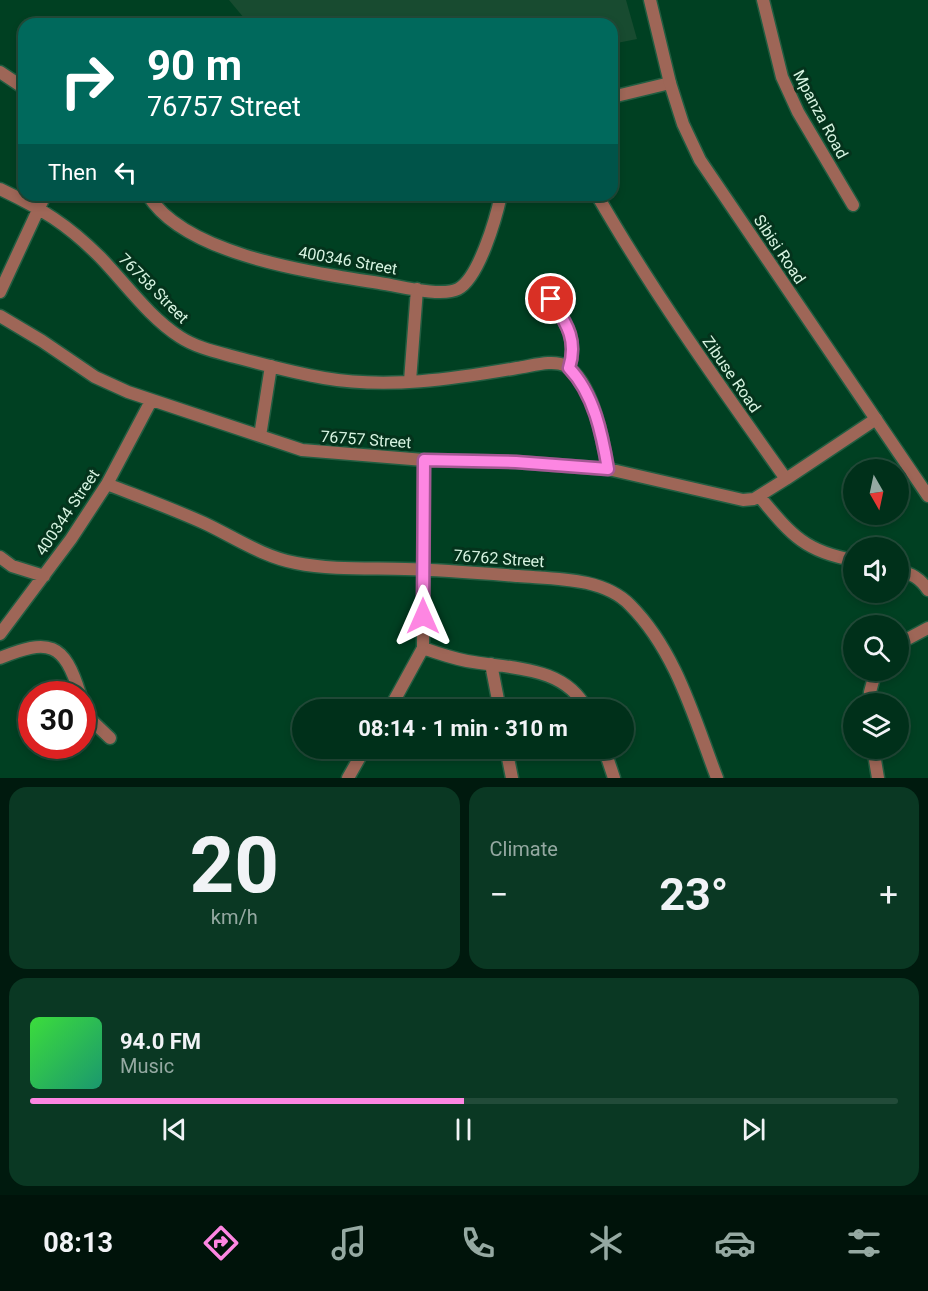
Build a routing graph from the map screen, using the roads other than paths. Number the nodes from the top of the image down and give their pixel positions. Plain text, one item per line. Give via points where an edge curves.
1 (650, 0) edge
2 (763, 0) edge
3 (0, 72) edge
4 (670, 83) junction
5 (18, 84) edge
6 (618, 96) edge
7 (0, 189) edge
8 (18, 198) edge
9 (25, 201) edge
10 (43, 201) edge
11 (151, 201) edge
12 (499, 201) edge
13 (600, 201) edge
14 (853, 205) dead end
15 (40, 208) junction
16 (417, 289) junction
17 (0, 292) edge
18 (551, 299) dead end
19 (0, 316) edge
20 (271, 366) junction
21 (569, 368) junction
22 (410, 381) junction
23 (151, 401) junction
24 (876, 419) junction
25 (260, 436) junction
26 (424, 460) junction
27 (608, 469) junction
28 (786, 479) junction
29 (107, 484) junction
30 (759, 496) junction
31 (928, 496) edge
32 (0, 557) edge
33 (843, 557) edge
34 (423, 569) junction
35 (909, 573) edge
36 (44, 576) junction
37 (928, 590) edge
38 (928, 628) edge
39 (0, 634) edge
40 (909, 638) edge
41 (423, 648) junction
42 (0, 658) edge
43 (491, 664) junction
44 (76, 681) edge
45 (395, 699) edge
46 (498, 699) edge
47 (580, 699) edge
48 (96, 725) edge
49 (110, 738) dead end
50 (359, 759) edge
51 (508, 759) edge
52 (608, 759) edge
53 (875, 759) edge
54 (348, 778) edge
55 (512, 778) edge
56 (614, 778) edge
57 (717, 778) edge
58 (878, 778) edge

1 - 4 street, Sibisi Road
2 - 14 street, Mpanza Road via 782,77
3 - 5 street
4 - 6 street
4 - 24 street, Sibisi Road via 700,160
7 - 8 street, 76758 Street
9 - 15 street, 76758 Street
10 - 15 street
11 - 16 street, 400346 Street via 174,223 261,261
12 - 16 street, 400346 Street via 484,249 465,283 445,291
13 - 28 street, Zibuse Road via 714,378
15 - 17 street
15 - 20 street, 76758 Street via 68,227 156,317 183,339
16 - 22 street
18 - 21 street via 571,337 573,353
19 - 23 street, 76757 Street via 95,376
20 - 22 street, 76758 Street via 357,382
20 - 25 street
21 - 22 street, 76758 Street via 544,364 462,378
21 - 27 street via 583,386 594,412
23 - 25 street, 76757 Street
23 - 29 street, 400344 Street
24 - 28 street
24 - 31 street, Sibisi Road
25 - 26 street, 76757 Street via 302,450
26 - 27 street, 76757 Street
26 - 34 street
27 - 30 street, 76757 Street via 734,499
28 - 30 street, 76757 Street
29 - 34 street, 76762 Street via 277,559 331,567
29 - 36 street, 400344 Street
30 - 33 street via 806,545
32 - 36 street via 12,566
34 - 41 street
34 - 57 street, 76762 Street via 564,580 595,585 620,596 647,623 670,660
35 - 37 street
36 - 39 street, 400344 Street
38 - 40 street
41 - 43 street
41 - 45 street
42 - 44 street via 32,648 53,648
43 - 46 street
43 - 47 street via 524,669 556,680 575,691
48 - 49 street
50 - 54 street
51 - 55 street
52 - 56 street
53 - 58 street

